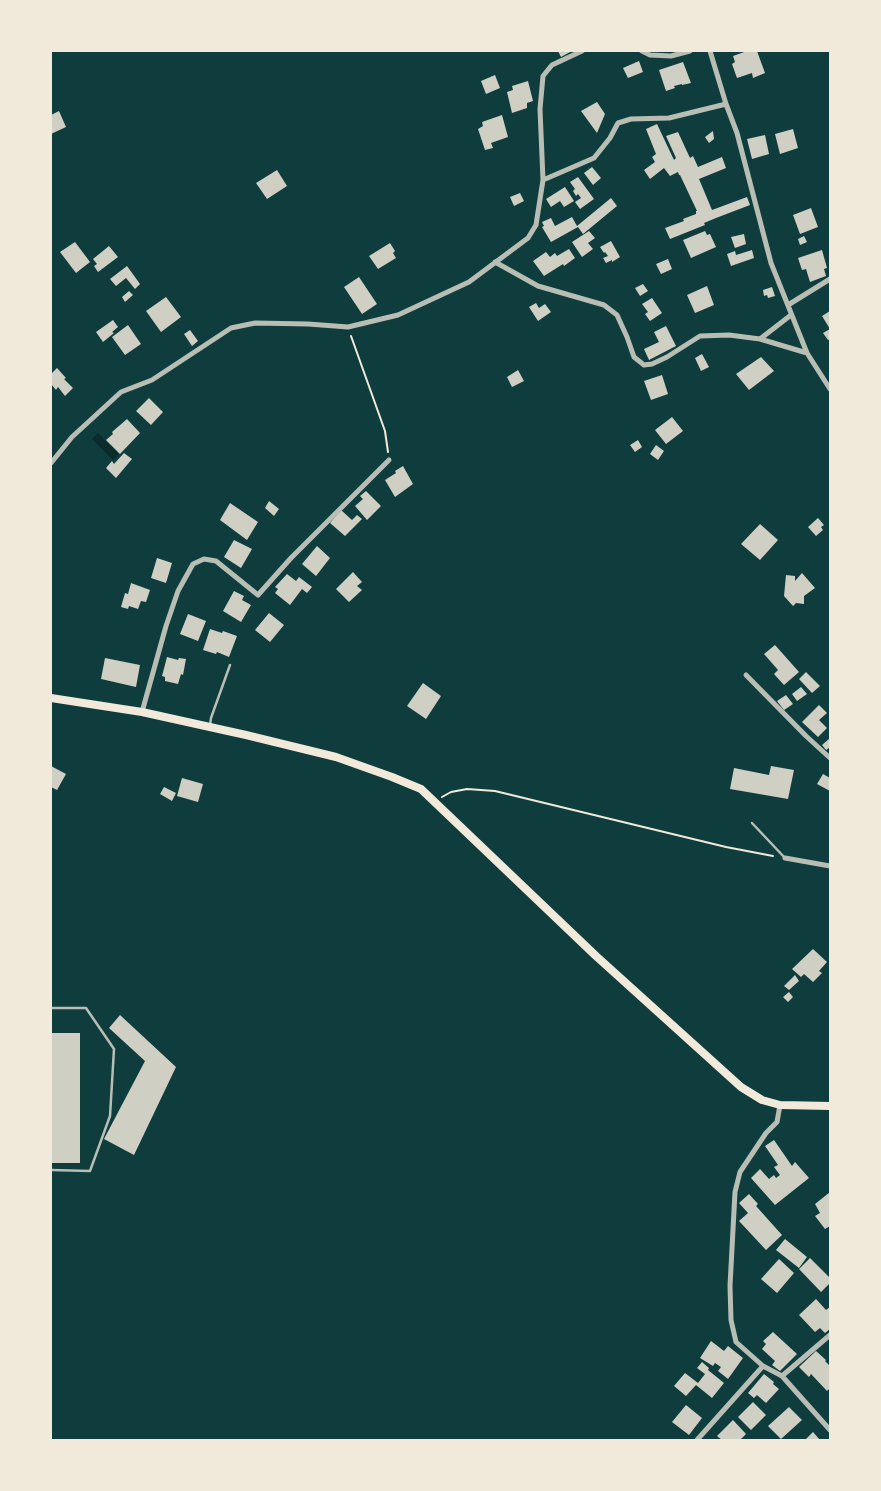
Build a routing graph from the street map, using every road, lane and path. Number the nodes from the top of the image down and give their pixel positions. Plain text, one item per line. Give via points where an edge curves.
1 (582, 51) edge
2 (642, 51) edge
3 (690, 51) edge
4 (710, 51) edge
5 (726, 104) junction
6 (543, 180) junction
7 (495, 262) junction
8 (830, 279) edge
9 (788, 305) junction
10 (791, 314) junction
11 (348, 327) junction
12 (760, 339) junction
13 (807, 353) junction
14 (830, 389) edge
15 (390, 460) joint
16 (51, 463) edge
17 (230, 665) dead end
18 (746, 675) dead end
19 (51, 698) edge
20 (142, 712) junction
21 (210, 727) junction
22 (830, 758) edge
23 (433, 801) junction
24 (752, 823) dead end
25 (785, 858) junction
26 (830, 866) edge
27 (51, 1008) edge
28 (780, 1105) junction
29 (830, 1106) edge
30 (51, 1170) edge
31 (830, 1335) edge
32 (763, 1366) junction
33 (782, 1376) junction
34 (830, 1430) edge
35 (697, 1440) edge

1 - 6 street via 552,65 544,76 540,109
2 - 3 street via 672,56
4 - 5 street
5 - 6 street via 669,118 631,119 618,124 594,158
5 - 9 street via 737,133 771,263
6 - 7 street via 536,225 528,238
7 - 11 street via 469,282 398,315
7 - 12 street via 538,286 604,305 617,315 634,357 644,365 667,357 700,336
8 - 9 street
9 - 10 street
10 - 12 street
10 - 13 street
11 - 15 path via 385,431
11 - 16 street via 255,323 231,328 152,380 121,392 72,437
12 - 13 street
13 - 14 street
15 - 20 street via 258,594 216,561 204,559 193,564 178,591
17 - 21 lane
18 - 22 street
19 - 20 main road
20 - 21 main road
21 - 23 main road via 336,757 421,789
23 - 25 path via 467,789 495,791 726,847
23 - 28 main road via 596,956 741,1087 762,1100
24 - 25 lane
25 - 26 street
27 - 30 lane via 86,1008 114,1049 110,1116 90,1171
28 - 29 main road
28 - 32 street via 777,1122 740,1172 735,1192 731,1320 736,1342
31 - 33 street
32 - 33 street
32 - 35 street
33 - 34 street

